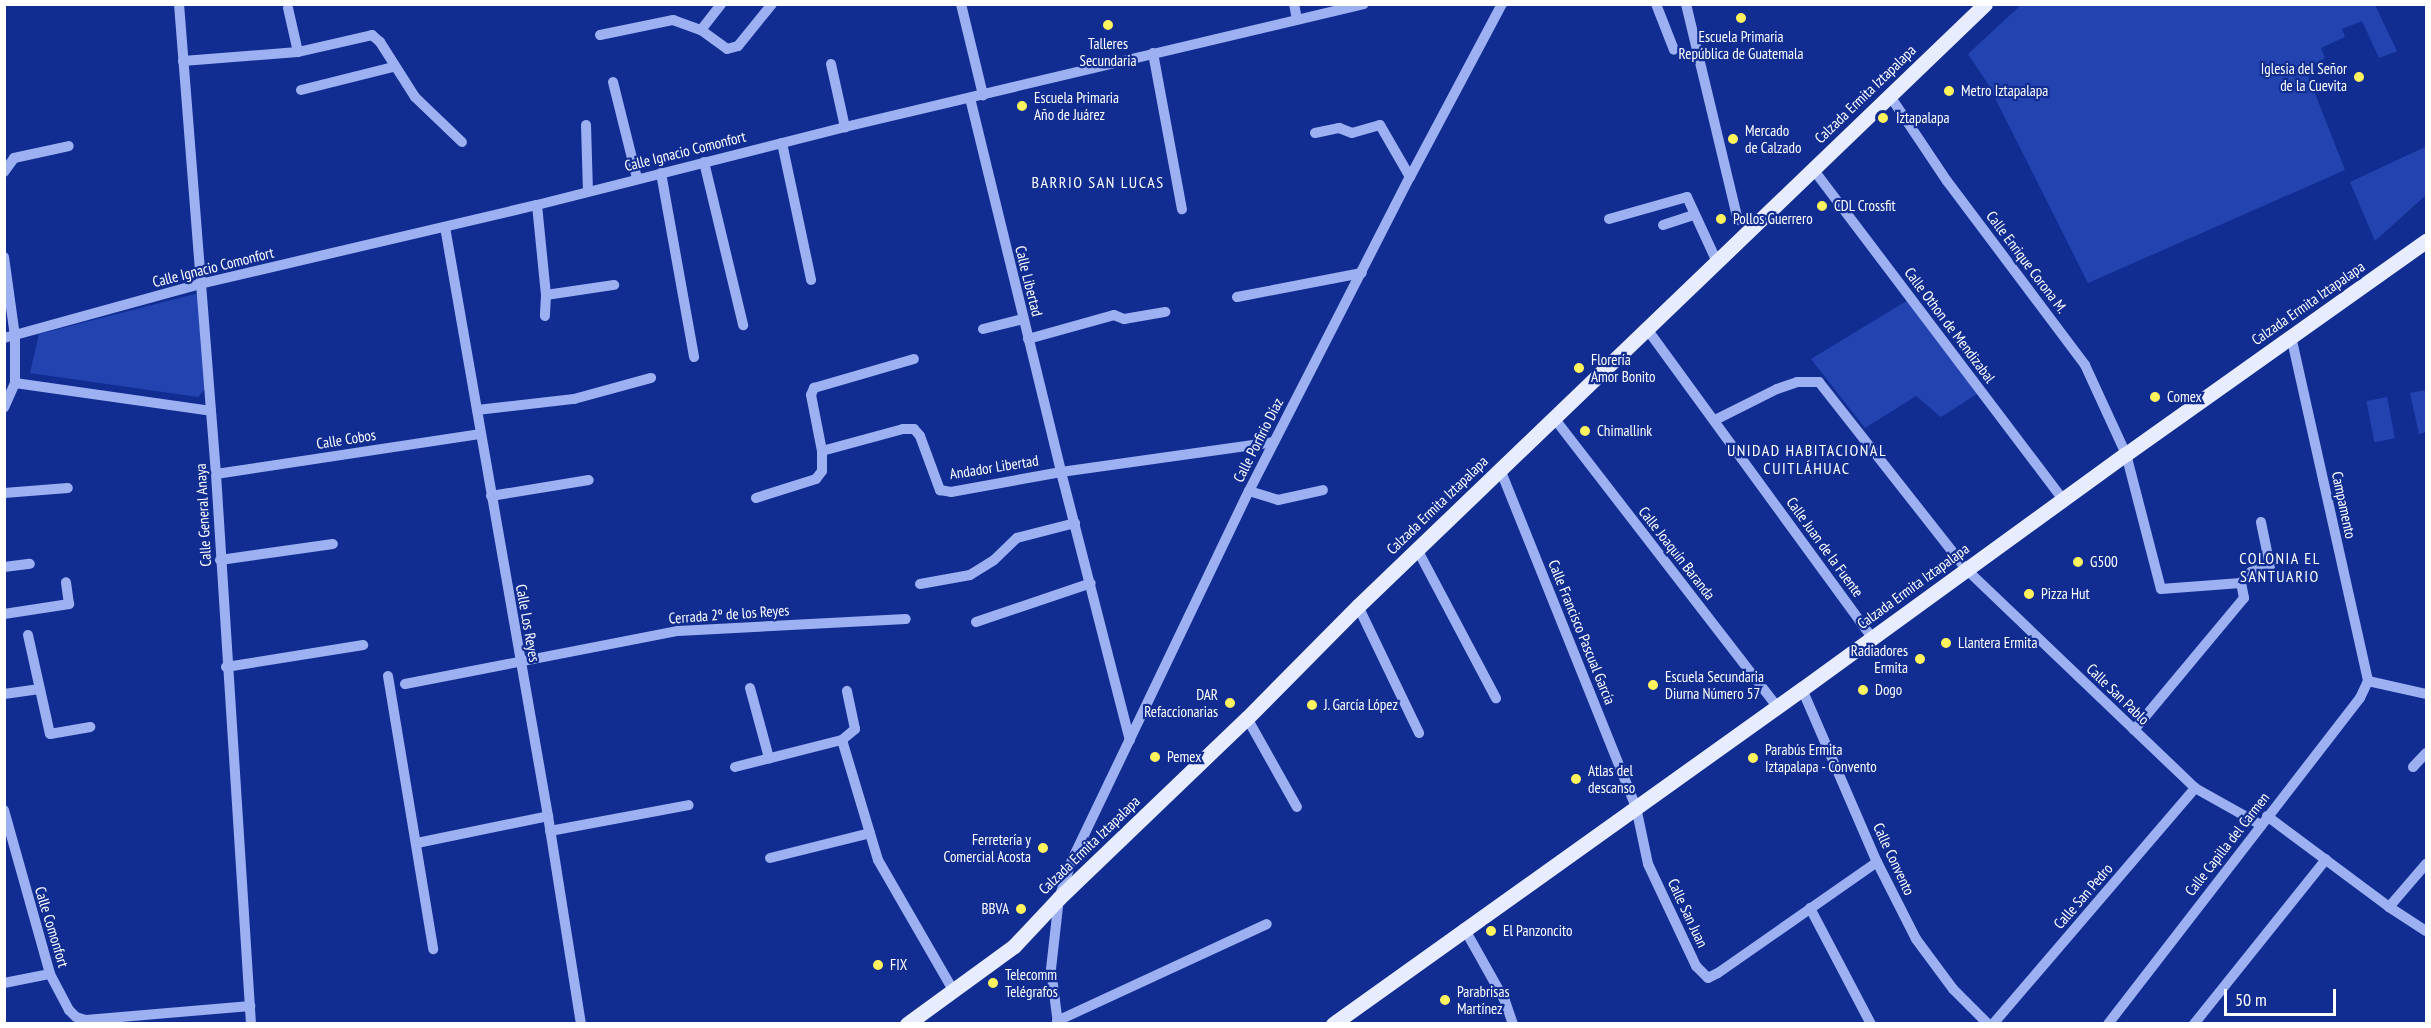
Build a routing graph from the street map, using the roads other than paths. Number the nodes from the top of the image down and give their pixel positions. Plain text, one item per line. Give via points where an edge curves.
1 (179, 4) edge
2 (721, 4) edge
3 (772, 4) edge
4 (961, 4) edge
5 (1294, 4) edge
6 (1364, 4) edge
7 (1503, 4) edge
8 (1656, 4) edge
9 (1686, 4) edge
10 (1985, 4) edge
11 (288, 8) dead end
12 (1297, 20) junction
13 (700, 30) junction
14 (600, 35) dead end
15 (1674, 50) dead end
16 (298, 52) junction
17 (1153, 53) junction
18 (183, 61) junction
19 (831, 63) dead end
20 (393, 66) junction
21 (613, 82) dead end
22 (301, 90) dead end
23 (983, 95) junction
24 (1890, 96) junction
25 (970, 98) junction
26 (586, 125) dead end
27 (845, 127) junction
28 (1315, 133) dead end
29 (462, 142) dead end
30 (782, 143) junction
31 (69, 146) dead end
32 (704, 162) junction
33 (1813, 169) junction
34 (4, 172) edge
35 (661, 173) junction
36 (1410, 177) junction
37 (638, 178) junction
38 (588, 191) junction
39 (537, 205) junction
40 (1182, 209) dead end
41 (1694, 215) junction
42 (1610, 219) dead end
43 (1738, 220) dead end
44 (1663, 225) dead end
45 (445, 227) junction
46 (2427, 242) edge
47 (4, 257) edge
48 (1717, 262) junction
49 (1362, 273) junction
50 (811, 280) dead end
51 (200, 284) junction
52 (614, 285) dead end
53 (546, 295) junction
54 (1237, 297) dead end
55 (1165, 312) dead end
56 (545, 316) dead end
57 (1023, 319) junction
58 (742, 325) dead end
59 (1647, 328) junction
60 (983, 329) dead end
61 (2291, 336) junction
62 (10, 337) edge
63 (1028, 339) junction
64 (694, 357) dead end
65 (914, 359) dead end
66 (651, 378) dead end
67 (15, 383) junction
68 (4, 408) edge
69 (477, 410) junction
70 (211, 411) junction
71 (1554, 418) junction
72 (1715, 420) junction
73 (481, 434) junction
74 (1274, 442) junction
75 (822, 452) junction
76 (2126, 454) junction
77 (1500, 469) junction
78 (1061, 472) junction
79 (216, 474) junction
80 (589, 480) dead end
81 (68, 488) dead end
82 (1323, 490) dead end
83 (1249, 491) junction
84 (4, 493) edge
85 (491, 496) junction
86 (756, 498) dead end
87 (2063, 500) junction
88 (2261, 522) dead end
89 (1075, 523) junction
90 (333, 544) dead end
91 (1417, 549) junction
92 (220, 560) junction
93 (30, 564) dead end
94 (4, 567) edge
95 (1966, 569) junction
96 (66, 582) dead end
97 (1091, 582) junction
98 (920, 584) dead end
99 (2241, 584) junction
100 (1358, 606) junction
101 (4, 614) edge
102 (906, 620) dead end
103 (976, 622) dead end
104 (28, 635) dead end
105 (1872, 638) junction
106 (363, 645) dead end
107 (520, 662) junction
108 (226, 667) junction
109 (388, 676) dead end
110 (2368, 681) junction
111 (405, 684) dead end
112 (750, 688) dead end
113 (40, 689) junction
114 (1802, 689) junction
115 (847, 691) dead end
116 (4, 694) edge
117 (2427, 694) edge
118 (1496, 698) dead end
119 (1777, 707) junction
120 (1247, 718) junction
121 (90, 727) dead end
122 (2134, 730) junction
123 (1419, 734) dead end
124 (842, 740) junction
125 (1130, 740) junction
126 (2427, 753) edge
127 (769, 758) junction
128 (735, 767) dead end
129 (2413, 767) dead end
130 (2195, 788) junction
131 (689, 805) dead end
132 (1297, 807) dead end
133 (1636, 807) junction
134 (4, 810) edge
135 (548, 816) junction
136 (2264, 820) junction
137 (550, 831) junction
138 (870, 833) junction
139 (417, 843) junction
140 (770, 858) dead end
141 (2326, 859) junction
142 (1877, 862) junction
143 (2427, 864) edge
144 (1059, 898) junction
145 (2389, 907) junction
146 (1810, 908) junction
147 (1267, 924) dead end
148 (1464, 928) junction
149 (2427, 931) edge
150 (433, 949) dead end
151 (50, 974) junction
152 (4, 983) edge
153 (954, 990) junction
154 (250, 1006) junction
155 (1058, 1022) edge
156 (251, 1023) edge
157 (581, 1023) edge
158 (907, 1023) edge
159 (1332, 1023) edge
160 (1513, 1023) edge
161 (1871, 1023) edge
162 (1988, 1023) edge
163 (1993, 1023) edge
164 (2108, 1023) edge
165 (2194, 1023) edge

1 - 18 street, Calle General Anaya
2 - 13 street
3 - 13 street via 738,46 727,49
4 - 23 street
5 - 12 street
6 - 12 street, Calle Ignacio Comonfort
7 - 36 street, Calle Porfirio Díaz
8 - 15 street
9 - 43 street
10 - 24 main road, Calzada Ermita Iztapalapa
11 - 16 street
12 - 17 street, Calle Ignacio Comonfort
13 - 14 street via 673,20
16 - 18 street
16 - 20 street via 372,35
17 - 23 street, Calle Ignacio Comonfort
17 - 40 street
18 - 51 street, Calle General Anaya
19 - 27 street
20 - 22 street
20 - 29 street via 415,97
21 - 37 street
23 - 25 street, Calle Ignacio Comonfort
24 - 33 main road, Calzada Ermita Iztapalapa
24 - 76 street, Calle Enrique Corona M. via 1947,181 2085,364
25 - 27 street, Calle Ignacio Comonfort
25 - 57 street, Calle Libertad
26 - 38 street
27 - 30 street, Calle Ignacio Comonfort
28 - 36 street via 1339,128 1352,132 1380,125
30 - 32 street, Calle Ignacio Comonfort
30 - 50 street
31 - 34 street via 14,158
32 - 35 street, Calle Ignacio Comonfort
32 - 58 street
33 - 48 main road, Calzada Ermita Iztapalapa
33 - 87 street, Calle Othon de Mendizabal
35 - 37 street, Calle Ignacio Comonfort
35 - 64 street
36 - 49 street, Calle Porfirio Díaz
37 - 38 street, Calle Ignacio Comonfort
38 - 39 street, Calle Ignacio Comonfort
39 - 45 street, Calle Ignacio Comonfort
39 - 53 street
41 - 42 street via 1687,198
41 - 44 street
41 - 48 street
45 - 51 street, Calle Ignacio Comonfort
45 - 69 street, Calle Los Reyes
46 - 61 main road, Calzada Ermita Iztapalapa
47 - 62 street
48 - 59 main road, Calzada Ermita Iztapalapa
49 - 54 street
49 - 74 street, Calle Porfirio Díaz
51 - 62 street, Calle Ignacio Comonfort
51 - 70 street, Calle General Anaya
52 - 53 street
53 - 56 street
55 - 63 street via 1124,319 1114,315
57 - 60 street
57 - 63 street, Calle Libertad
59 - 71 main road, Calzada Ermita Iztapalapa
59 - 72 street, Calle Juan de la Fuente
61 - 76 main road, Calzada Ermita Iztapalapa
61 - 110 street, Campamento
62 - 67 street
63 - 78 street, Calle Libertad
65 - 75 street via 814,388 811,395
66 - 69 street via 574,399
67 - 68 street
67 - 70 street
69 - 73 street, Calle Los Reyes
70 - 79 street, Calle General Anaya
71 - 77 main road, Calzada Ermita Iztapalapa
71 - 119 street, Calle Joaquín Baranda
72 - 95 street, Calle San Pablo via 1777,389 1809,380 1819,382
72 - 105 street, Calle Juan de la Fuente
73 - 79 street, Calle Cobos
73 - 85 street, Calle Los Reyes
74 - 78 street
74 - 83 street, Calle Porfirio Díaz
75 - 78 street, Andador Libertad via 914,429 940,490 951,492
75 - 86 street via 822,471 816,479
76 - 87 main road, Calzada Ermita Iztapalapa
76 - 99 street, Calle Enrique Corona M. via 2161,589
77 - 91 main road, Calzada Ermita Iztapalapa
77 - 133 street, Calle Francisco Pascual García
78 - 89 street, Calle Libertad
79 - 92 street, Calle General Anaya
80 - 85 street
81 - 84 street
82 - 83 street via 1278,500
83 - 125 street, Calle Porfirio Díaz
85 - 107 street, Calle Los Reyes
87 - 95 main road, Calzada Ermita Iztapalapa
88 - 99 street via 2270,566 2252,572
89 - 97 street, Calle Libertad
89 - 98 street via 1017,538 994,560 970,575
90 - 92 street
91 - 100 main road, Calzada Ermita Iztapalapa
91 - 118 street
92 - 108 street, Calle General Anaya
93 - 94 street
95 - 105 main road, Calzada Ermita Iztapalapa
95 - 122 street, Calle San Pablo
96 - 101 street via 69,604
97 - 103 street
97 - 125 street, Calle Libertad
99 - 122 street via 2244,598
100 - 120 main road, Calzada Ermita Iztapalapa
100 - 123 street
102 - 107 street, Cerrada 2º de los Reyes via 678,631
104 - 113 street
105 - 114 main road, Calzada Ermita Iztapalapa
106 - 108 street
107 - 111 street, Cerrada 2º de los Reyes
107 - 135 street, Calle Los Reyes
108 - 154 street, Calle General Anaya
109 - 139 street
110 - 117 street
110 - 136 street, Calle Capilla del Carmen via 2360,698
112 - 127 street
113 - 116 street
113 - 121 street via 50,734
114 - 119 main road, Calzada Ermita Iztapalapa
114 - 142 street, Calle Convento
115 - 124 street via 855,729
119 - 133 main road, Calzada Ermita Iztapalapa
120 - 132 street
120 - 144 main road, Calzada Ermita Iztapalapa
122 - 130 street, Calle San Pablo
124 - 127 street
124 - 138 street
125 - 144 street, Calle Porfirio Díaz via 1072,860
126 - 129 street
127 - 128 street
130 - 136 street, Calle San Pablo
130 - 163 street, Calle San Pedro
131 - 137 street
133 - 146 street, Calle San Juan via 1648,864 1696,966 1708,978
133 - 148 main road, Calzada Ermita Iztapalapa
134 - 151 street, Calle Comonfort
135 - 137 street, Calle Los Reyes
135 - 139 street
136 - 141 street, Calle San Pablo
136 - 164 street, Calle Capilla del Carmen
137 - 157 street, Calle Los Reyes
138 - 140 street
138 - 153 street via 878,860
139 - 150 street
141 - 145 street, Calle San Pablo
141 - 165 street
142 - 146 street, Calle San Juan
142 - 162 street, Calle Convento via 1916,939 1953,989
143 - 145 street
144 - 153 main road, Calzada Ermita Iztapalapa via 1014,946
144 - 155 street, Calle Porfirio Díaz via 1051,969
145 - 149 street, Calle San Pablo
146 - 161 street
147 - 155 street
148 - 159 main road, Calzada Ermita Iztapalapa
148 - 160 street
151 - 152 street
151 - 154 street, Calle Comonfort via 69,1010 86,1020
153 - 158 main road, Calzada Ermita Iztapalapa
154 - 156 street, Calle General Anaya

